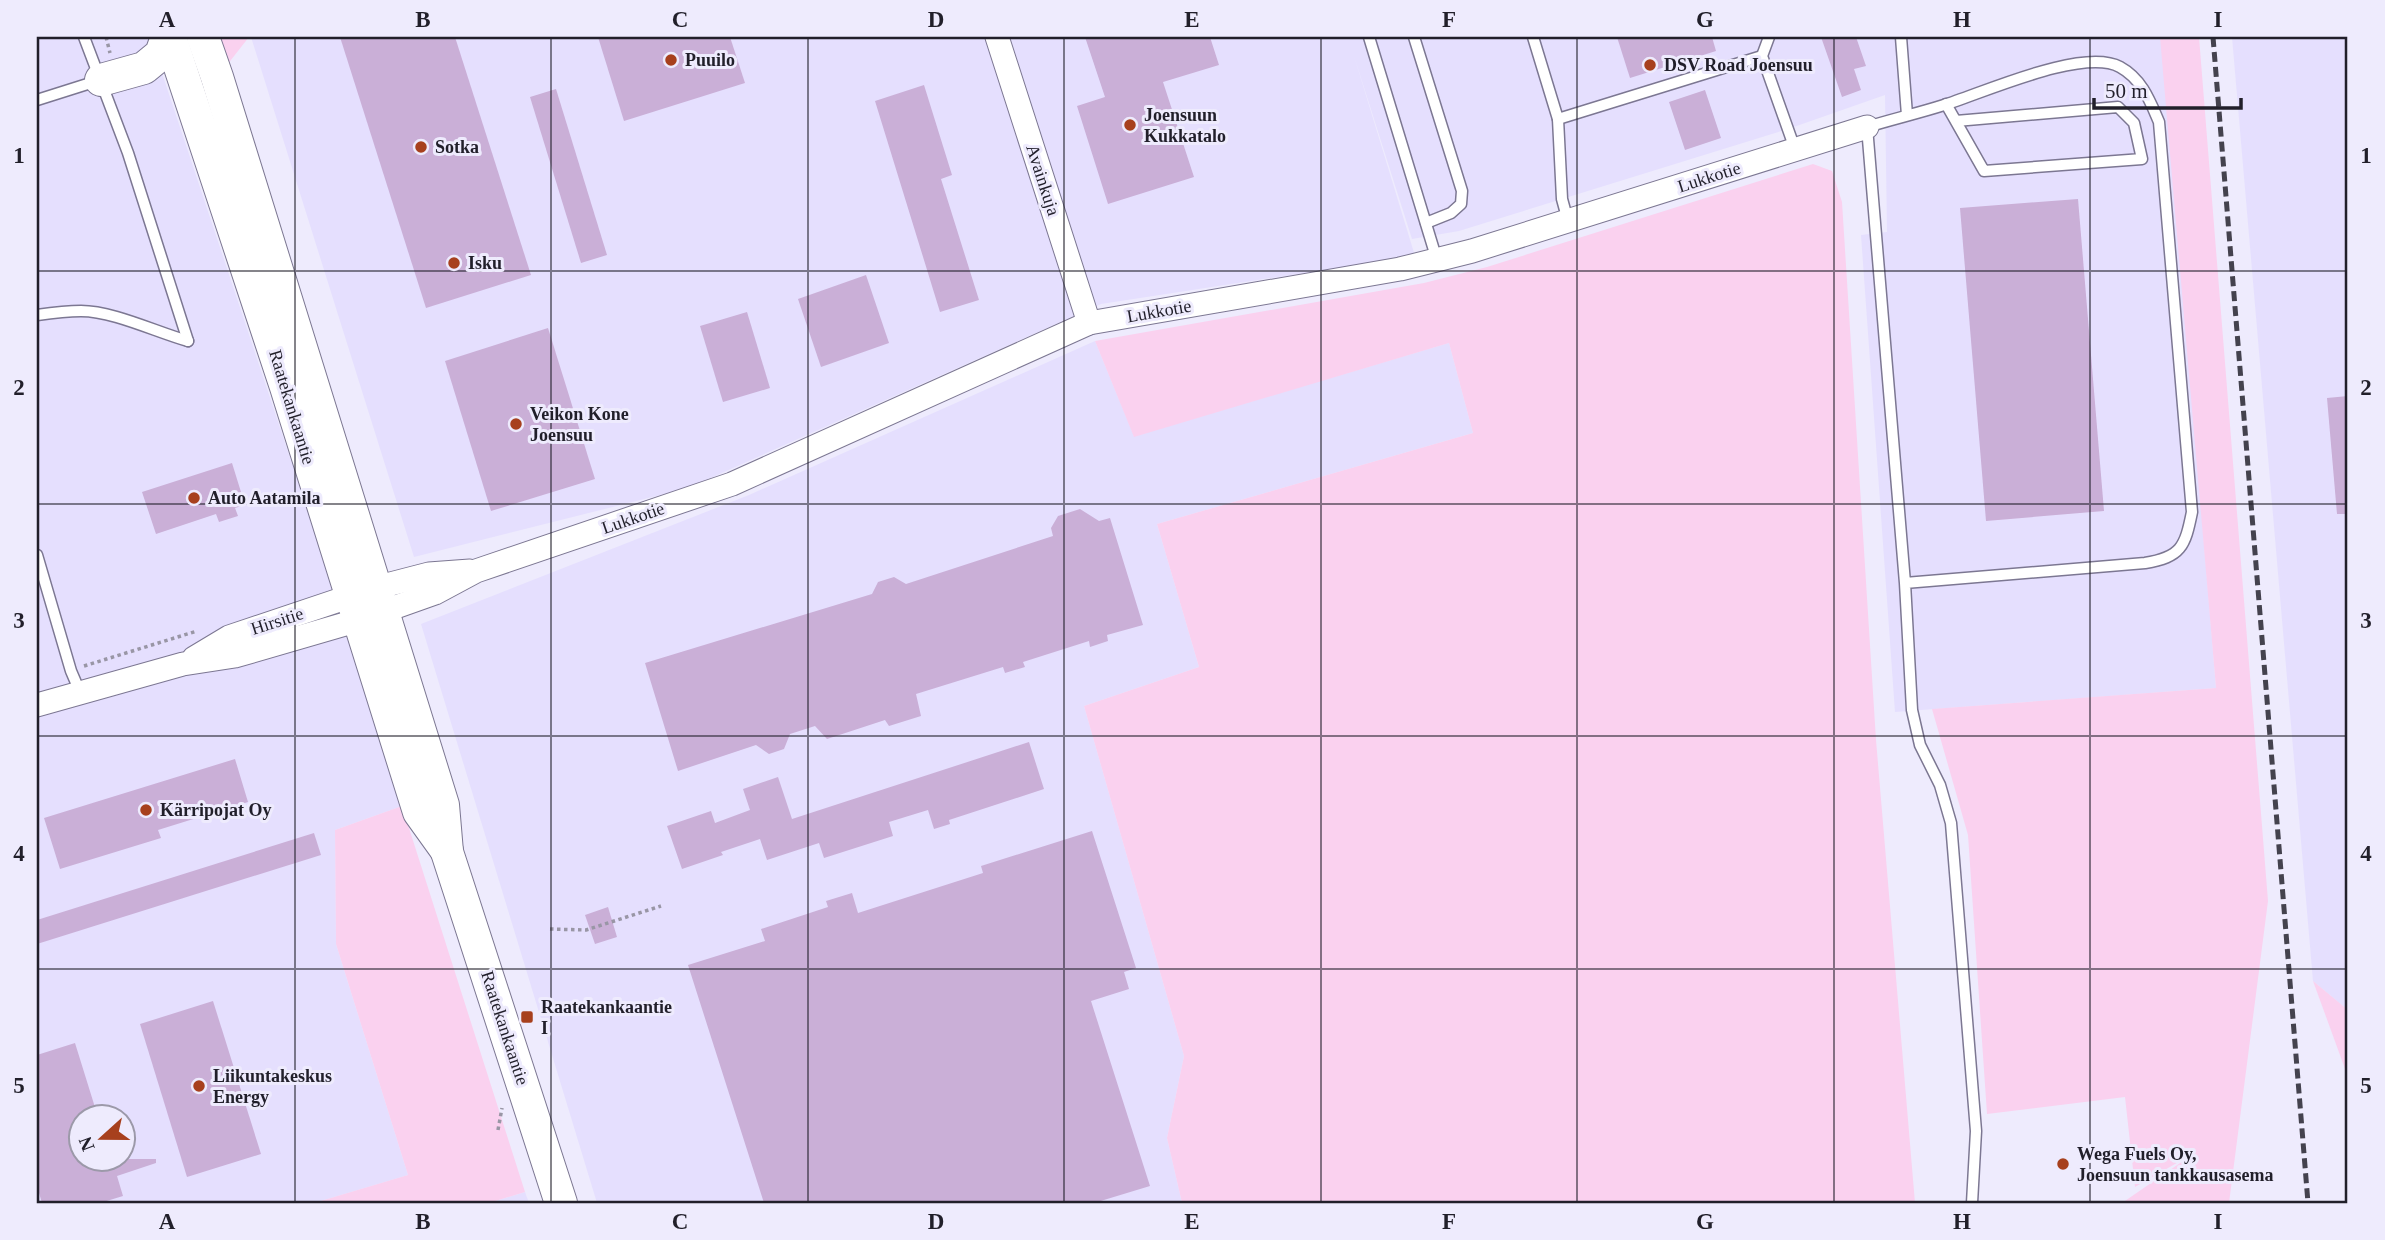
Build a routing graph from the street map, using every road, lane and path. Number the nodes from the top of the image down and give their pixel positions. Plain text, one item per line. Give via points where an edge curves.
1 (84, 37) edge
2 (106, 37) edge
3 (168, 37) edge
4 (203, 37) edge
5 (997, 37) edge
6 (1369, 37) edge
7 (1414, 37) edge
8 (1533, 37) edge
9 (1769, 37) edge
10 (1901, 37) edge
11 (1762, 57) junction
12 (106, 70) junction
13 (37, 100) edge
14 (1946, 104) junction
15 (1907, 115) junction
16 (1558, 119) junction
17 (1956, 121) junction
18 (1867, 127) junction
19 (1796, 149) junction
20 (1568, 221) junction
21 (1426, 223) junction
22 (1437, 260) junction
23 (37, 316) edge
24 (1089, 323) junction
25 (37, 555) edge
26 (1905, 583) junction
27 (367, 604) junction
28 (197, 631) dead end
29 (76, 681) junction
30 (37, 705) edge
31 (661, 906) dead end
32 (550, 929) dead end
33 (561, 1203) edge
34 (1972, 1203) edge

1 - 12 lane
2 - 12 path
3 - 12 main road via 162,54 144,68
3 - 27 main road, Raatekankaantie via 286,387
4 - 27 main road, Raatekankaantie via 222,90
5 - 24 street, Avainkuja
6 - 21 lane
7 - 21 lane via 1462,191 1461,205
8 - 16 lane
9 - 11 lane
10 - 15 lane
11 - 16 lane
11 - 19 lane
12 - 13 lane
12 - 23 lane via 188,341 117,317 83,311
14 - 15 lane
14 - 17 lane
14 - 26 lane via 2074,63 2119,66 2146,90 2159,122 2192,512 2187,540 2168,559
15 - 18 lane
16 - 20 lane via 1562,199
17 - 17 lane via 2118,107 2134,123 2142,159 1984,171
18 - 19 street, Lukkotie
18 - 26 lane
19 - 20 street, Lukkotie
20 - 22 street, Lukkotie
21 - 22 lane
22 - 24 street, Lukkotie
24 - 27 street, Lukkotie via 732,484 476,571 429,574
25 - 29 lane
26 - 34 lane via 1912,710 1920,745 1940,785 1951,823 1976,1131
27 - 29 street, Hirsitie via 229,637 183,664
27 - 33 main road, Raatekankaantie via 419,812 447,852
28 - 29 path
29 - 30 street, Hirsitie
31 - 32 path via 586,930

